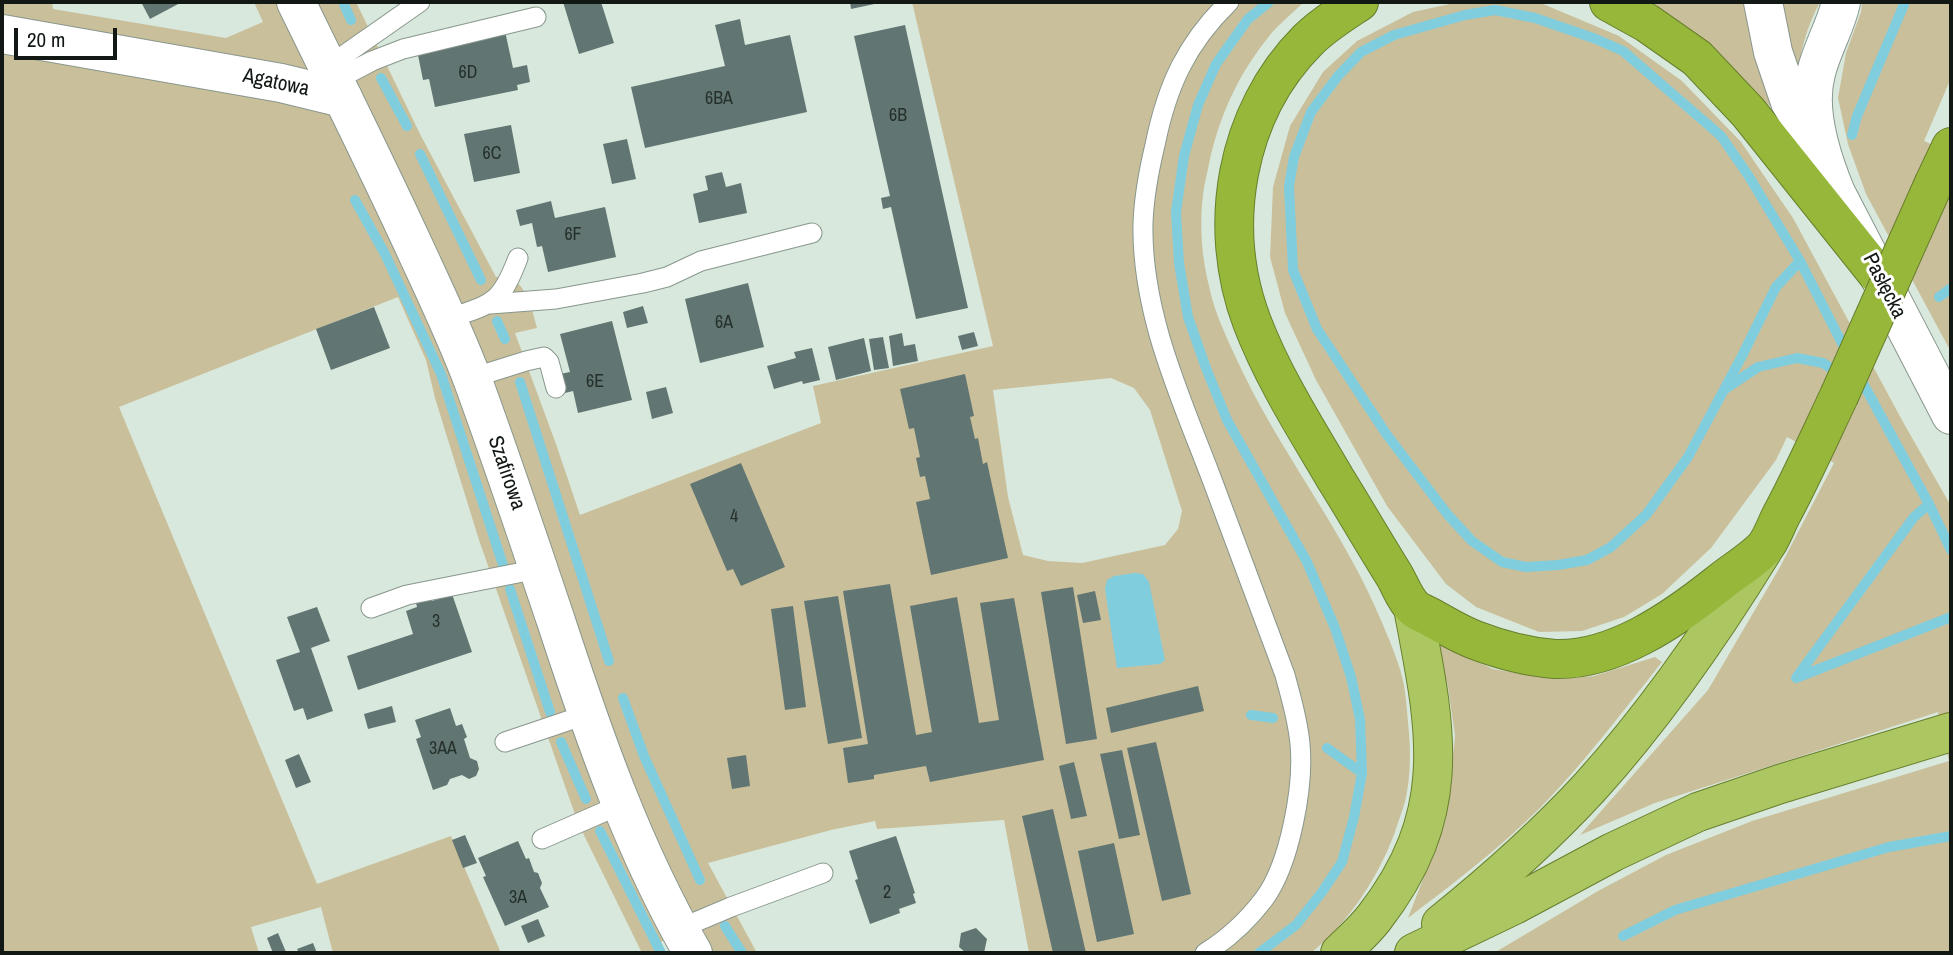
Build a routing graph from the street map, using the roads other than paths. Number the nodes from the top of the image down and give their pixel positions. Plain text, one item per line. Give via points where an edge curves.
1 (296, 2) edge
2 (420, 2) edge
3 (1229, 2) edge
4 (1359, 2) edge
5 (1609, 2) edge
6 (1763, 2) edge
7 (1842, 2) edge
8 (536, 17) dead end
9 (2, 34) edge
10 (335, 82) junction
11 (1951, 147) edge
12 (1821, 155) junction
13 (812, 233) dead end
14 (518, 258) dead end
15 (1879, 276) junction
16 (490, 303) junction
17 (447, 319) junction
18 (472, 378) junction
19 (556, 388) dead end
20 (1951, 415) edge
21 (1766, 545) junction
22 (538, 569) junction
23 (371, 608) dead end
24 (1413, 608) junction
25 (588, 714) junction
26 (1950, 732) edge
27 (505, 742) dead end
28 (622, 804) junction
29 (541, 839) dead end
30 (823, 873) dead end
31 (686, 941) edge
32 (1205, 953) edge
33 (1340, 953) edge
34 (1401, 953) edge
35 (1414, 953) edge

1 - 10 street, Szafirowa
2 - 10 lane
3 - 32 lane via 1189,51 1167,96 1146,184 1144,256 1156,323 1174,379 1285,675 1300,745 1300,769 1295,813 1279,871 1245,920
4 - 24 highway via 1308,40 1262,103 1239,173 1234,248 1251,320 1271,366
5 - 15 highway via 1647,23 1705,66 1748,112
6 - 12 street, Pasłęcka via 1790,102
7 - 12 street, Pasłęcka via 1815,74 1812,100
8 - 10 lane via 403,49
9 - 10 street, Agatowa via 281,83
10 - 17 street, Szafirowa
11 - 21 highway, bridge via 1808,464
12 - 15 street, Pasłęcka
13 - 16 lane via 701,261 643,283 556,299
14 - 16 lane via 505,288
15 - 20 street, Pasłęcka
16 - 17 lane
17 - 18 street, Szafirowa
18 - 19 lane via 544,358
18 - 22 street, Szafirowa
21 - 24 highway via 1667,620 1627,643 1580,656 1558,659 1501,650
21 - 34 highway via 1697,652 1590,786 1491,882
22 - 23 lane via 407,595
22 - 25 street, Szafirowa
24 - 33 highway via 1432,720 1432,788 1408,866 1372,920
25 - 27 lane
25 - 28 street, Szafirowa
26 - 35 highway via 1698,812
28 - 29 lane
28 - 31 street, Szafirowa
30 - 31 lane via 731,907

